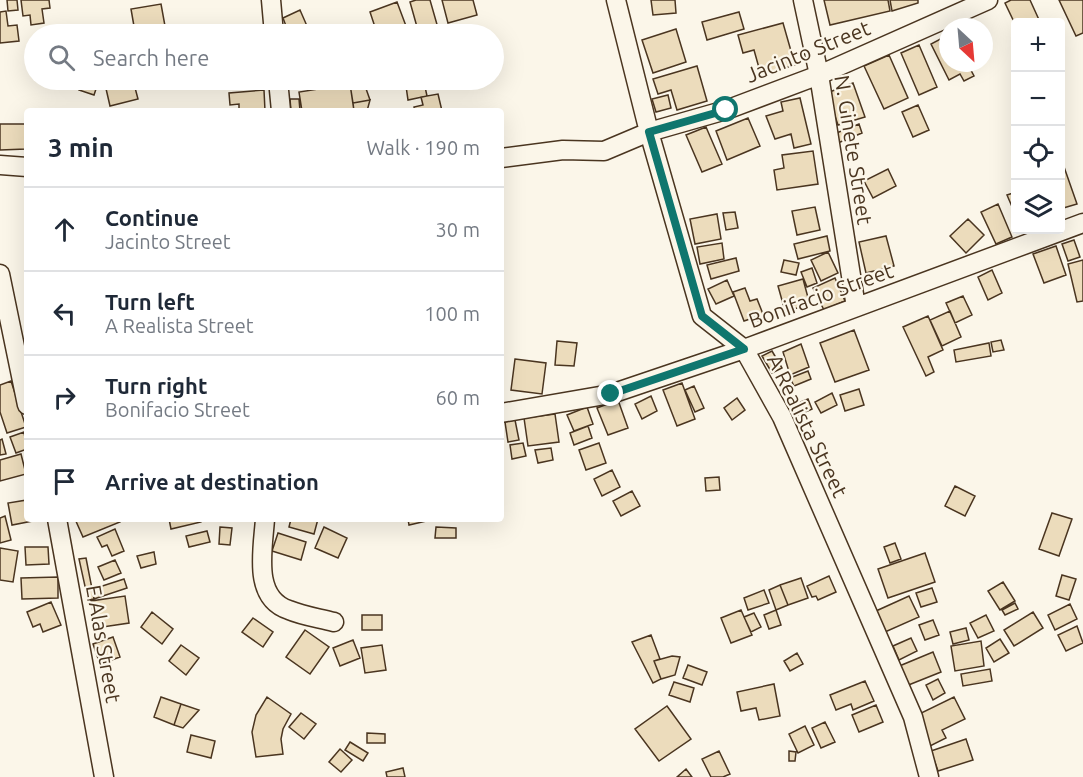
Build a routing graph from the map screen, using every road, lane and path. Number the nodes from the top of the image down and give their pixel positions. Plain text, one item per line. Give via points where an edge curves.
1 (271, 0) edge
2 (616, 0) edge
3 (803, 0) edge
4 (988, 0) edge
5 (273, 24) edge
6 (819, 75) junction
7 (279, 90) edge
8 (280, 108) edge
9 (649, 132) junction
10 (504, 158) edge
11 (0, 165) edge
12 (24, 167) edge
13 (1083, 224) edge
14 (0, 274) edge
15 (856, 308) junction
16 (744, 349) junction
17 (24, 390) edge
18 (504, 412) edge
19 (58, 522) edge
20 (265, 522) edge
21 (334, 622) dead end
22 (104, 777) edge
23 (929, 777) edge

1 - 5 street
2 - 9 street, A Realista Street
3 - 6 street, N. Ginete Street
4 - 6 street, Jacinto Street
6 - 9 street, Jacinto Street via 726,110
6 - 15 street, N. Ginete Street
7 - 8 street
9 - 10 street, Jacinto Street via 604,151 563,150
9 - 16 street, A Realista Street via 702,316
11 - 12 street
13 - 15 street, Bonifacio Street
14 - 17 street
15 - 16 street, Bonifacio Street
16 - 18 street, Bonifacio Street via 611,394
16 - 23 street, A Realista Street via 782,417 913,717
19 - 22 street, E Alas Street
20 - 21 street via 262,564 266,590 287,610

